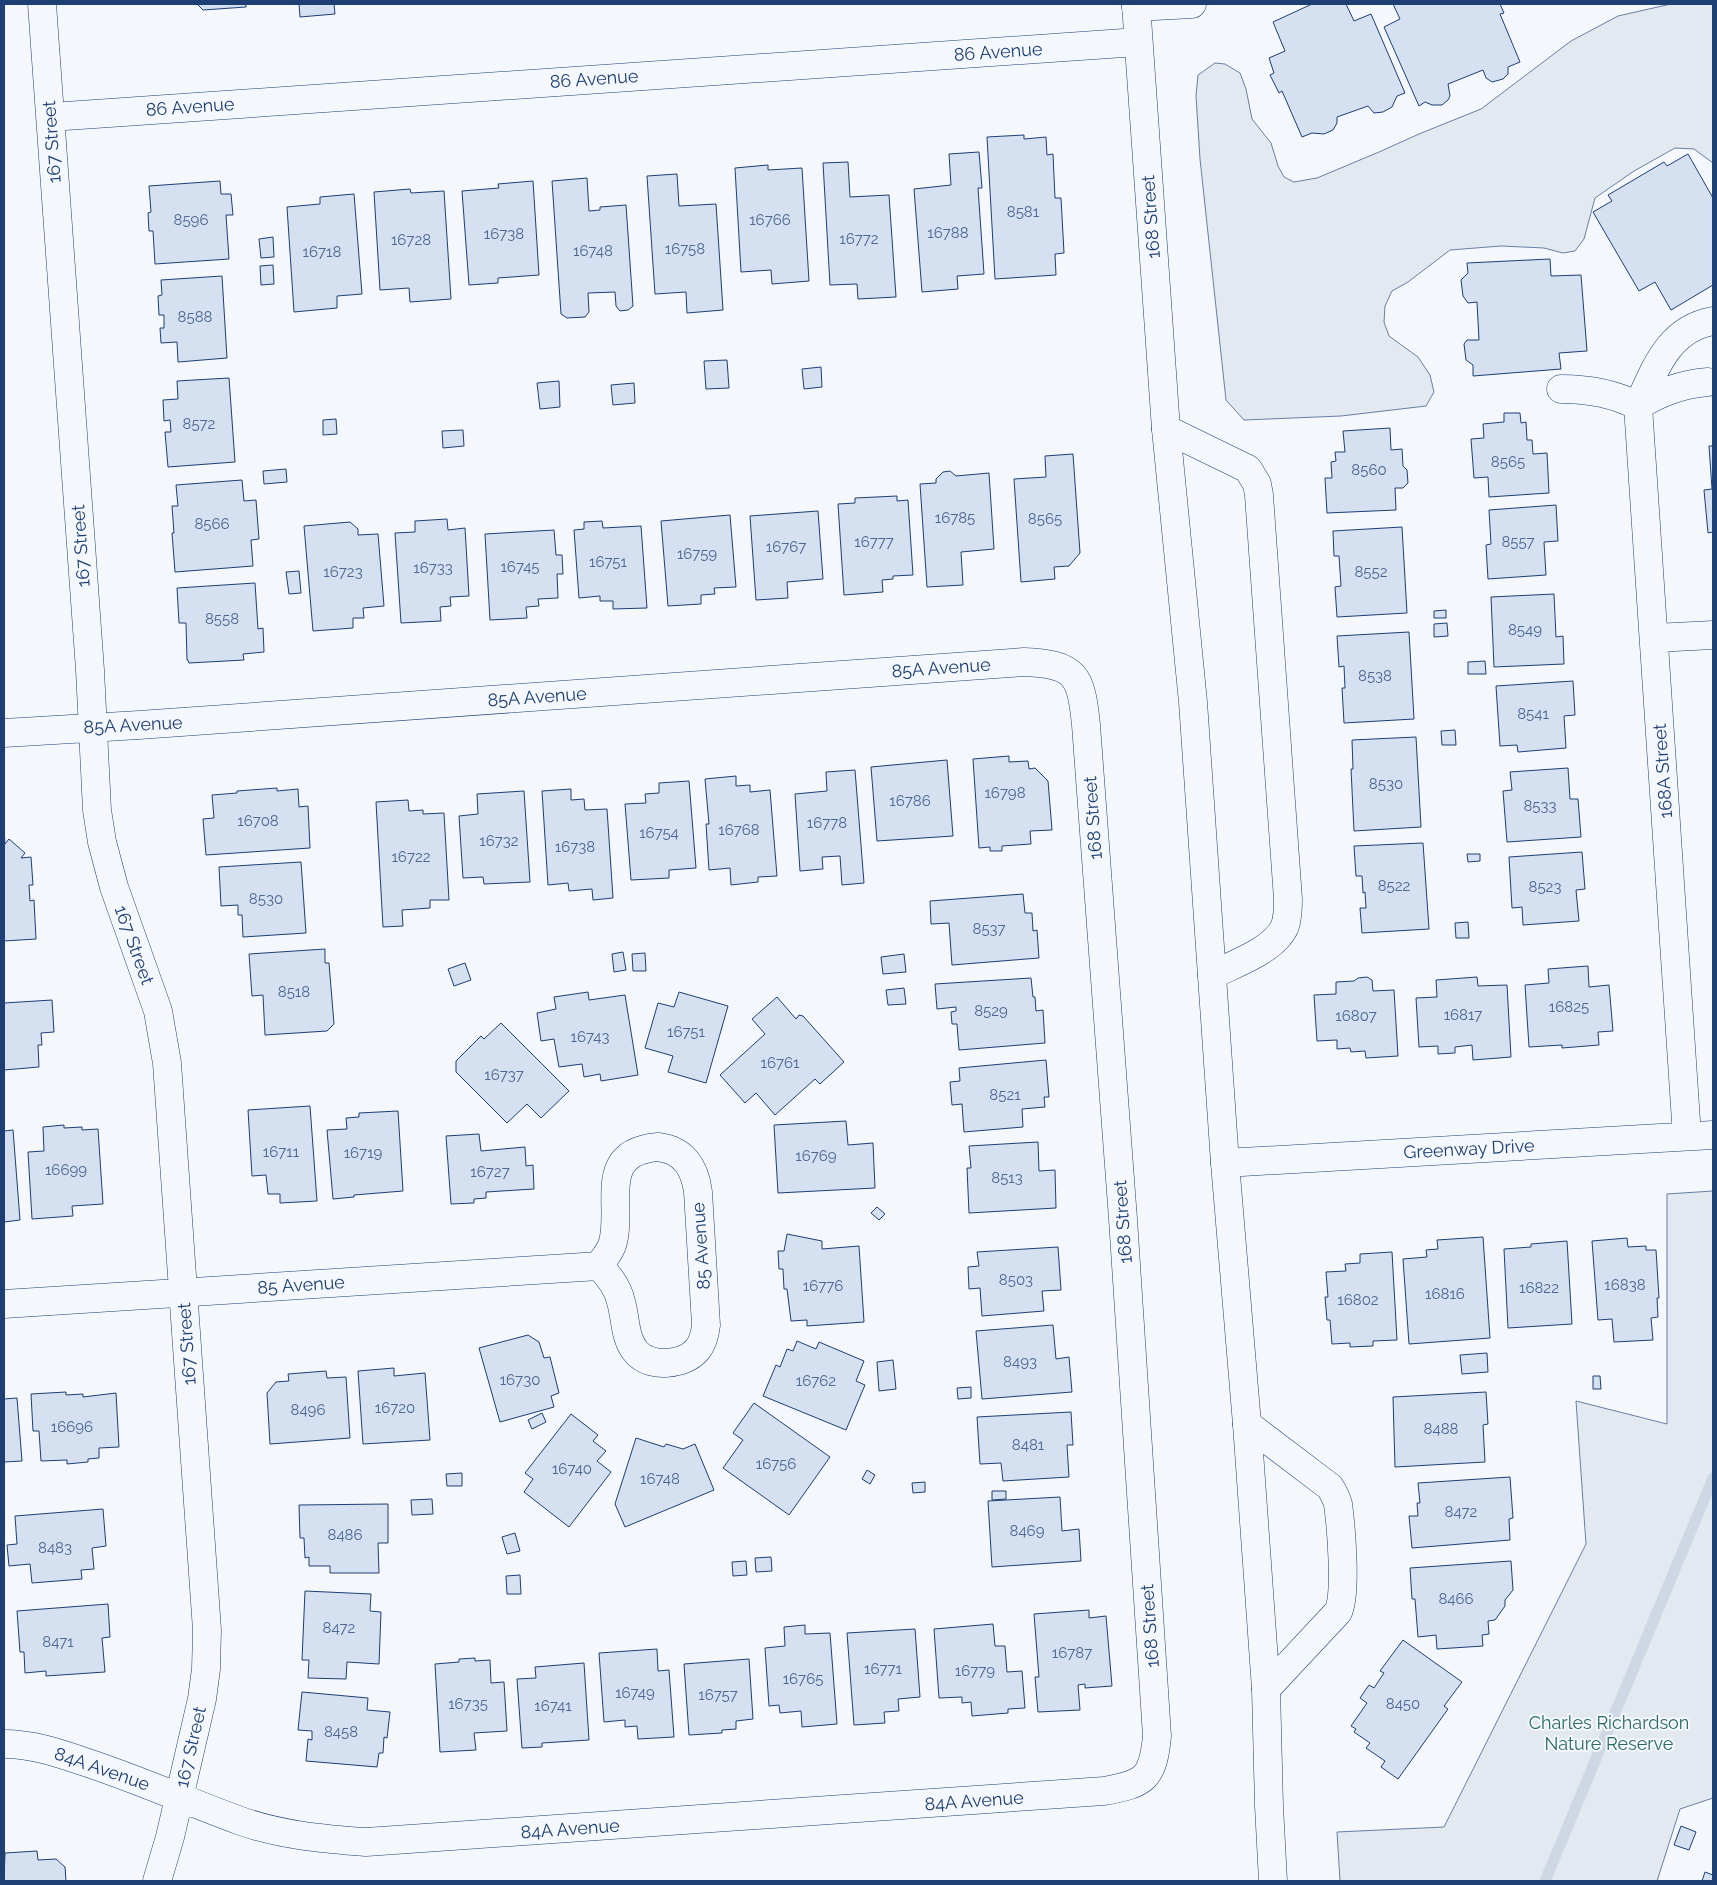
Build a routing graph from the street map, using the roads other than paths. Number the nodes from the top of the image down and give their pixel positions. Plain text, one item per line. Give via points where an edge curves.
1 (42, 4) edge
2 (1192, 4) edge
3 (1136, 5) edge
4 (1138, 42) junction
5 (50, 117) junction
6 (1713, 320) edge
7 (1708, 382) dead end
8 (1561, 389) dead end
9 (1638, 406) junction
10 (1166, 430) junction
11 (1713, 635) edge
12 (1655, 638) junction
13 (1069, 671) joint
14 (92, 727) junction
15 (4, 733) edge
16 (1212, 975) junction
17 (1700, 1136) edge
18 (1225, 1163) junction
19 (599, 1266) junction
20 (183, 1292) junction
21 (4, 1304) edge
22 (1247, 1424) junction
23 (1266, 1689) junction
24 (4, 1744) edge
25 (1147, 1775) joint
26 (180, 1797) junction
27 (157, 1881) edge
28 (1273, 1881) edge

1 - 5 street, 167 Street
2 - 3 street
3 - 4 street, 168 Street
4 - 5 street, 86 Avenue
4 - 10 street, 168 Street
5 - 14 street, 167 Street
6 - 9 street via 1678,336 1656,368
7 - 9 street via 1670,389
8 - 9 street via 1601,392
9 - 12 street, 168A Street
10 - 16 street, 168 Street via 1192,702
10 - 16 street via 1248,469 1259,495 1287,918 1281,934 1274,941
11 - 12 street
12 - 17 street, 168A Street
13 - 14 street, 85A Avenue via 1046,663 1024,662
13 - 25 street, 168 Street via 1081,692 1086,725 1124,1228 1157,1736 1155,1758
14 - 15 street, 85A Avenue
14 - 20 street, 167 Street via 96,810 102,842 116,894 154,998 166,1056
16 - 18 street, 168 Street
17 - 18 street, Greenway Drive
18 - 22 street, 168 Street
19 - 19 street, 85 Avenue via 619,1295 628,1336 641,1356 665,1363 696,1351 705,1335 706,1325 698,1192 690,1165 677,1152 658,1147 646,1149 628,1158 620,1167 614,1189 613,1241
19 - 20 street, 85 Avenue
20 - 21 street, 85 Avenue
20 - 26 street, 167 Street via 207,1630 205,1684
22 - 23 street, 168 Street
22 - 23 street via 1330,1487 1338,1504 1342,1598 1338,1612
23 - 28 street, 168 Street
24 - 26 street, 84A Avenue via 67,1756
25 - 26 street, 84A Avenue via 1128,1786 1104,1791 366,1842 271,1829
26 - 27 street, 167 Street

